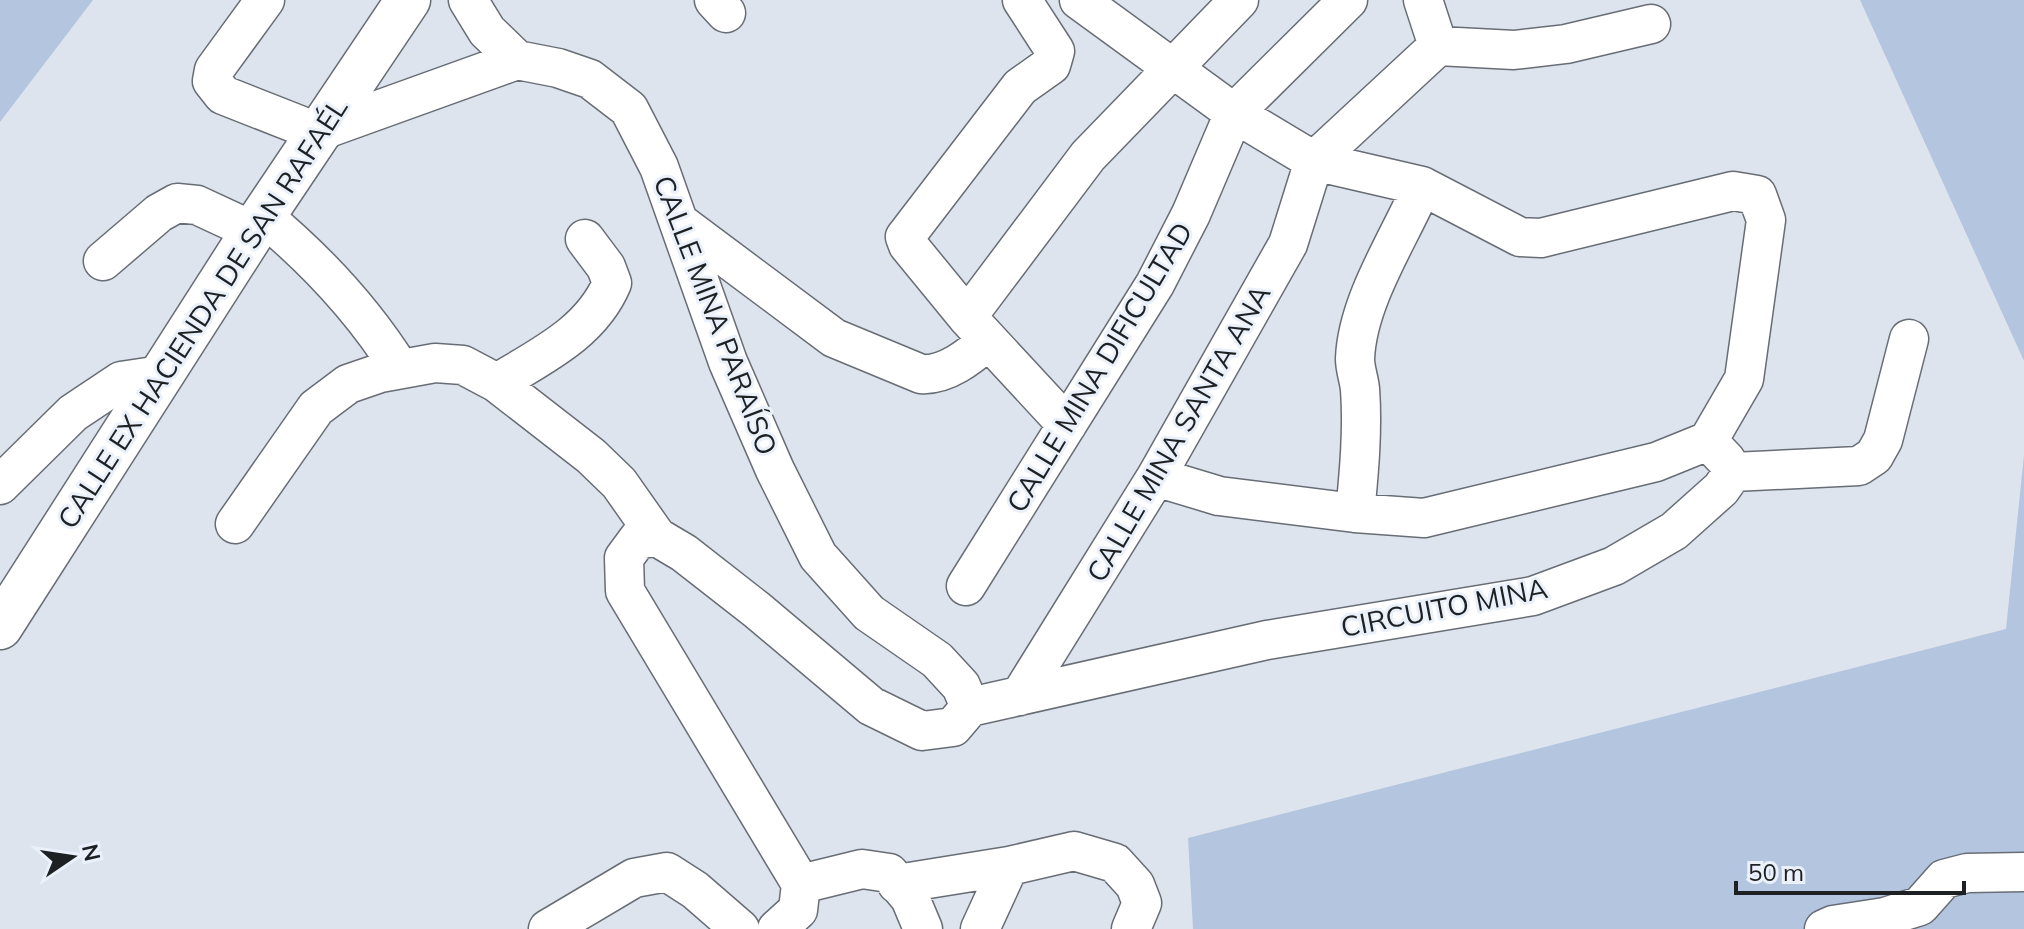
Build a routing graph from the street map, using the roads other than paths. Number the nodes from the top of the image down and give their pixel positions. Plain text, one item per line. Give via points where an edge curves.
1 (265, 0) edge
2 (408, 0) edge
3 (468, 0) edge
4 (1022, 0) edge
5 (1079, 0) edge
6 (1239, 0) edge
7 (1348, 0) edge
8 (1423, 0) edge
9 (1651, 24) dead end
10 (1438, 46) junction
11 (517, 60) junction
12 (1172, 67) junction
13 (1234, 113) junction
14 (317, 132) junction
15 (1314, 161) junction
16 (1422, 186) junction
17 (258, 223) junction
18 (680, 223) junction
19 (585, 239) dead end
20 (103, 261) dead end
21 (978, 329) junction
22 (1909, 339) dead end
23 (400, 369) junction
24 (161, 375) junction
25 (497, 383) junction
26 (1067, 425) junction
27 (1708, 441) junction
28 (1733, 472) junction
29 (1156, 477) junction
30 (0, 485) edge
31 (1355, 513) junction
32 (235, 524) dead end
33 (657, 537) junction
34 (966, 586) dead end
35 (0, 627) edge
36 (1020, 696) junction
37 (970, 707) junction
38 (1009, 866) junction
39 (2024, 872) edge
40 (801, 884) junction
41 (897, 884) junction
42 (548, 929) edge
43 (740, 929) edge
44 (777, 929) edge
45 (923, 929) edge
46 (980, 929) edge
47 (1131, 929) edge
48 (1824, 929) edge

1 - 14 street via 214,70 212,81 223,95
2 - 14 main road, CALLE EX HACIENDA DE SAN RAFAÉL
3 - 11 street via 487,31
4 - 21 street via 1055,57 1020,87 905,237
5 - 12 street
6 - 12 street
7 - 13 street, CALLE MINA DIFICULTAD
8 - 10 street
9 - 10 street via 1514,50
10 - 15 street
11 - 14 street
11 - 18 street, CALLE MINA PARAÍSO via 590,79 629,109
12 - 13 street
12 - 21 street via 1088,156
13 - 15 street
13 - 26 street, CALLE MINA DIFICULTAD via 1155,284
14 - 17 main road, CALLE EX HACIENDA DE SAN RAFAÉL
15 - 16 street
15 - 29 street, CALLE MINA SANTA ANA via 1288,244
16 - 27 street via 1520,237 1541,238 1733,191 1757,195 1766,220 1744,379
16 - 31 street via 1367,304 1359,333
17 - 20 street via 177,203
17 - 23 street via 303,249
17 - 24 main road, CALLE EX HACIENDA DE SAN RAFAÉL
18 - 21 street via 834,338 921,374 965,360
18 - 37 street, CALLE MINA PARAÍSO via 728,362 818,556 869,613 937,660 961,686
19 - 25 street via 612,283 605,301 583,328
21 - 26 street
22 - 28 street via 1883,440 1874,456 1859,466
23 - 25 street via 463,365
23 - 32 street via 348,384 316,408
24 - 30 street via 121,381 73,413
24 - 35 main road, CALLE EX HACIENDA DE SAN RAFAÉL
25 - 33 street via 591,456 619,483
26 - 34 street, CALLE MINA DIFICULTAD
27 - 28 street
27 - 31 street via 1656,462 1424,518
28 - 36 street, CIRCUITO MINA via 1674,531 1614,566 1533,596 1267,640
29 - 31 street via 1219,496
29 - 36 street, CALLE MINA SANTA ANA
33 - 37 street via 757,610 871,706 922,731 953,727
33 - 40 street via 638,539 624,558 625,591
36 - 37 street, CIRCUITO MINA
38 - 41 street
38 - 46 street
38 - 47 street via 1074,851 1115,863 1135,885 1142,903
39 - 48 street via 1944,879 1920,906
40 - 41 street via 862,869 889,873
40 - 44 street via 798,910
41 - 45 street via 910,898
42 - 43 street via 634,878 667,872

